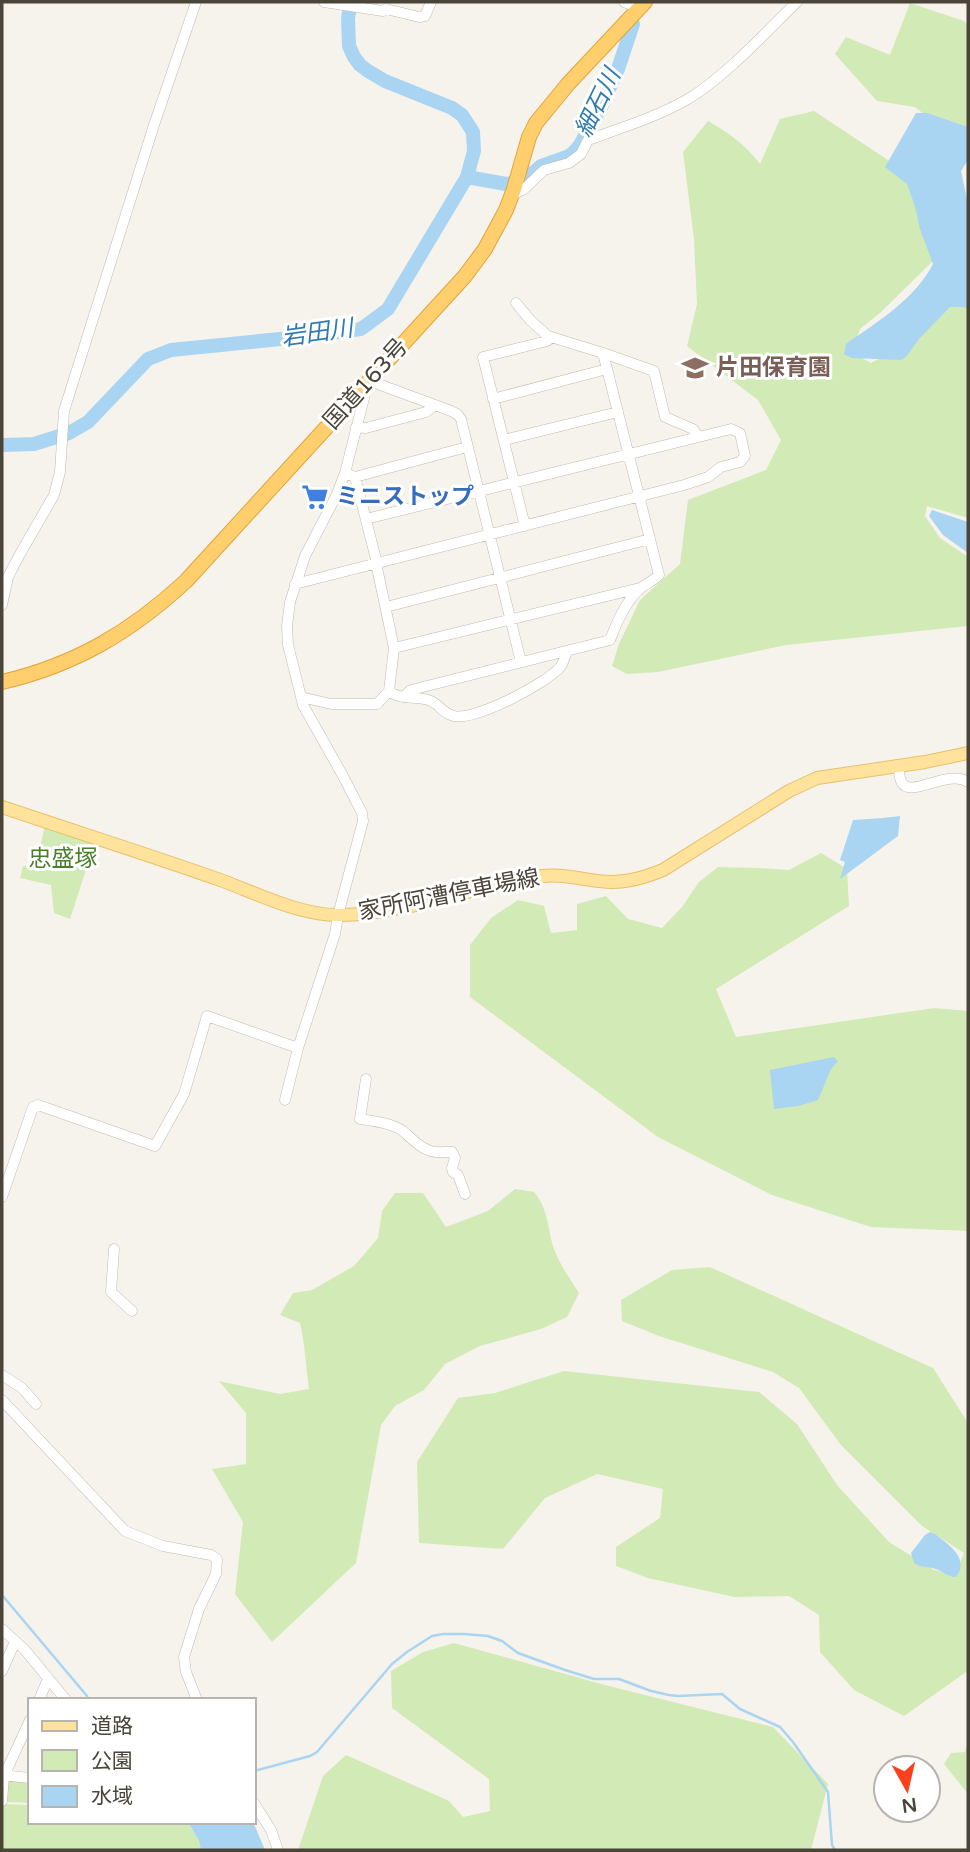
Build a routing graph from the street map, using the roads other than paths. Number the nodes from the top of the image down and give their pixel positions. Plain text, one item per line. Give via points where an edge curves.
1 (196, 2) edge
2 (324, 2) edge
3 (431, 2) edge
4 (797, 2) edge
5 (633, 3) edge
6 (513, 192) junction
7 (516, 303) dead end
8 (551, 337) junction
9 (603, 353) junction
10 (607, 369) junction
11 (365, 387) junction
12 (493, 399) junction
13 (435, 405) junction
14 (618, 412) junction
15 (356, 427) junction
16 (698, 437) junction
17 (505, 440) junction
18 (467, 447) junction
19 (629, 454) junction
20 (345, 472) junction
21 (355, 477) junction
22 (515, 482) junction
23 (479, 491) junction
24 (639, 497) junction
25 (366, 519) junction
26 (525, 526) junction
27 (490, 535) junction
28 (650, 539) junction
29 (376, 563) junction
30 (500, 578) junction
31 (295, 584) junction
32 (640, 588) junction
33 (2, 605) edge
34 (386, 607) junction
35 (511, 619) junction
36 (394, 649) junction
37 (567, 651) junction
38 (521, 662) junction
39 (2, 682) edge
40 (390, 691) junction
41 (301, 697) junction
42 (403, 697) junction
43 (968, 753) edge
44 (899, 766) junction
45 (968, 782) edge
46 (2, 807) edge
47 (338, 915) junction
48 (298, 1048) junction
49 (366, 1079) dead end
50 (285, 1100) dead end
51 (465, 1194) dead end
52 (2, 1197) edge
53 (114, 1249) dead end
54 (132, 1311) dead end
55 (2, 1375) edge
56 (2, 1400) edge
57 (36, 1404) dead end
58 (2, 1629) edge
59 (15, 1642) junction
60 (2, 1671) edge
61 (48, 1679) junction
62 (40, 1698) edge
63 (64, 1698) edge
64 (196, 1698) edge
65 (28, 1724) edge
66 (3, 1775) edge
67 (28, 1778) edge
68 (2, 1801) edge
69 (256, 1806) edge
70 (278, 1850) edge

1 - 33 street via 64,411 54,495 8,577
2 - 3 street via 419,17 425,16
4 - 6 street via 693,95 588,140 569,163 544,170 524,189
5 - 6 highway, 国道163号 via 536,122
6 - 11 highway, 国道163号 via 485,249 465,276
7 - 8 street
8 - 9 street
8 - 12 street via 483,357
9 - 10 street
9 - 16 street via 654,371 665,417 693,429
10 - 12 street
10 - 14 street
11 - 13 street
11 - 15 street
11 - 39 highway, 国道163号 via 192,574 150,613 72,659
12 - 17 street
13 - 15 street via 426,412
13 - 18 street via 461,419
14 - 17 street
14 - 19 street
15 - 20 street
16 - 19 street
16 - 24 street via 731,429 740,433 745,456 708,477
17 - 22 street
18 - 21 street
18 - 23 street
19 - 22 street
19 - 24 street
20 - 21 street
20 - 31 street
21 - 25 street
22 - 23 street
22 - 26 street
23 - 25 street
23 - 27 street
24 - 26 street
24 - 28 street
25 - 29 street
26 - 27 street
27 - 29 street
27 - 30 street
28 - 30 street
28 - 32 street via 659,575
29 - 31 street
29 - 34 street
30 - 34 street
30 - 35 street
31 - 41 street via 288,645
32 - 35 street
32 - 37 street via 610,640
34 - 36 street
35 - 36 street
35 - 38 street
36 - 40 street
37 - 38 street
37 - 42 street via 552,674 481,712 455,716 431,701
38 - 42 street via 411,690
40 - 41 street via 377,704 331,704
40 - 42 street
41 - 47 street via 362,813
43 - 44 main road, 家所阿漕停車場線
44 - 45 street via 901,781 909,789 942,779
44 - 47 main road, 家所阿漕停車場線 via 817,778 643,878 611,882 542,876 423,903
46 - 47 main road, 家所阿漕停車場線 via 285,905
47 - 48 street
48 - 50 street
48 - 52 street via 207,1016 184,1094 155,1146 38,1105 33,1107
49 - 51 street via 360,1119 397,1128 436,1153 452,1152 453,1172
53 - 54 street via 111,1292
55 - 57 street
56 - 64 street via 125,1531 217,1559 216,1574 184,1657
58 - 59 street
59 - 60 street
59 - 61 street
61 - 62 street
61 - 63 street
65 - 66 street
66 - 67 street
66 - 68 street
69 - 70 street

